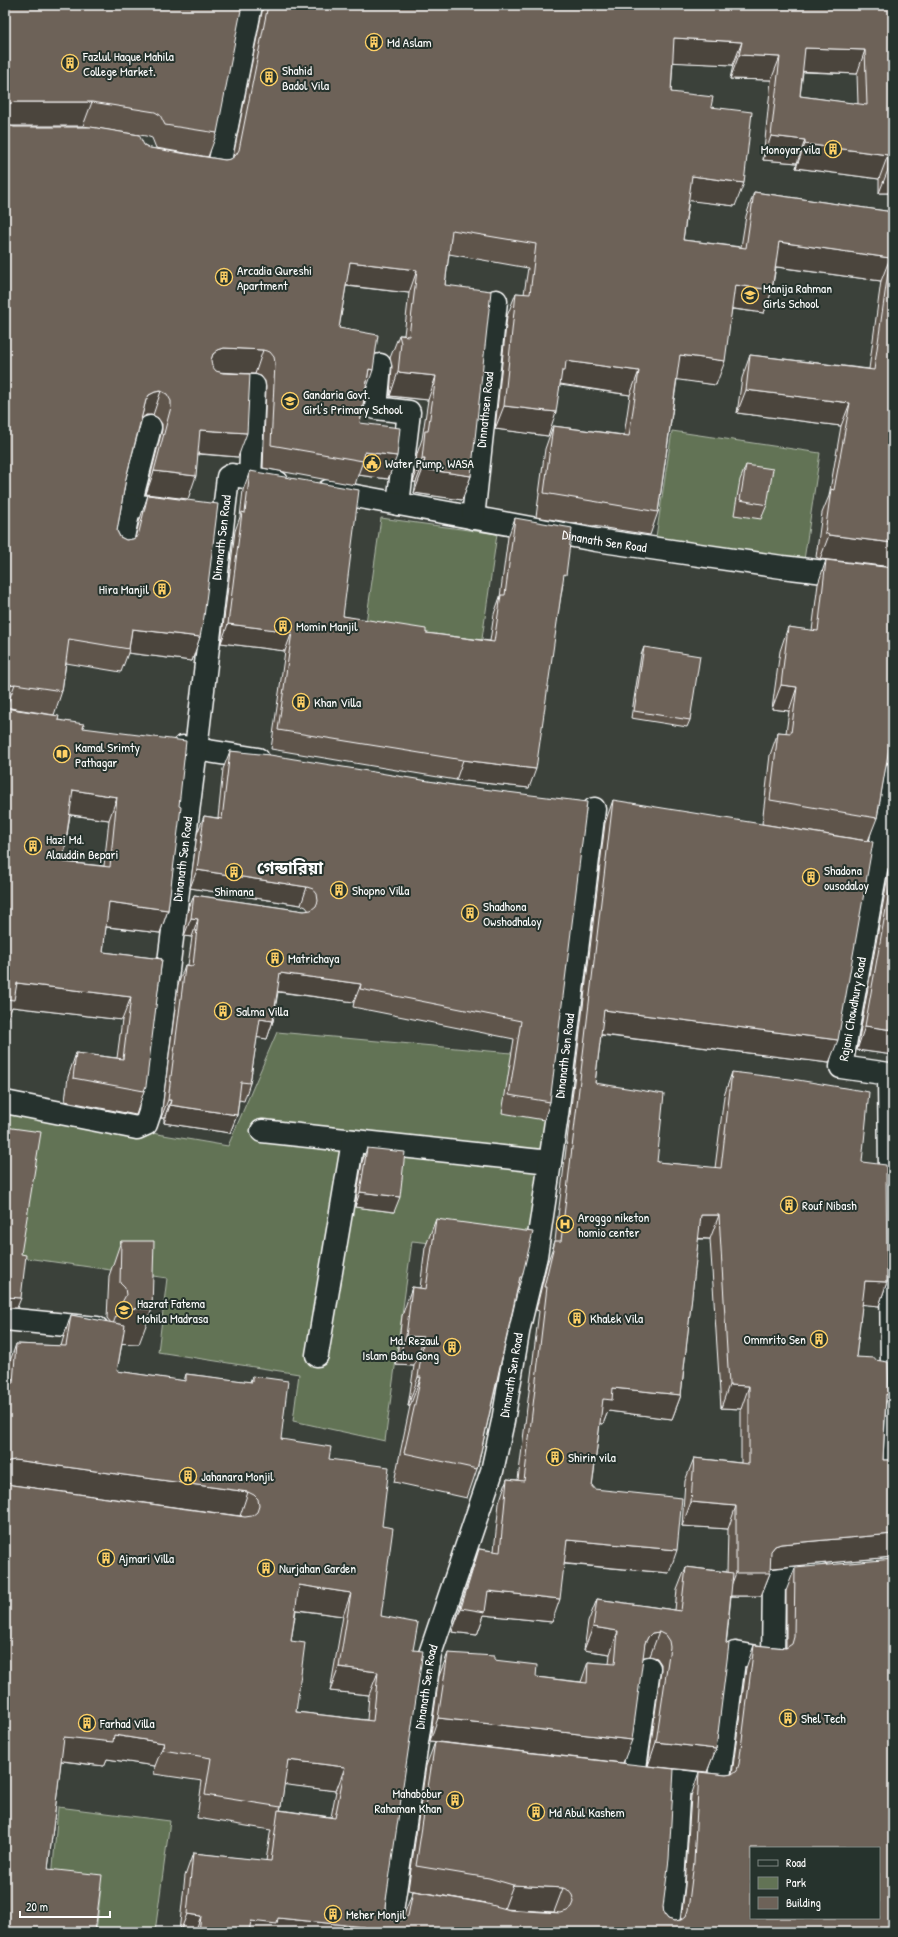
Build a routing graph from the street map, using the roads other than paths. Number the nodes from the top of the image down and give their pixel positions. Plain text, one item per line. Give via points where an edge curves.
1 (252, 5) edge
2 (181, 165) edge
3 (496, 301) dead end
4 (380, 365) dead end
5 (215, 384) edge
6 (150, 427) dead end
7 (250, 478) junction
8 (398, 504) junction
9 (130, 505) junction
10 (224, 516) junction
11 (473, 518) junction
12 (120, 551) edge
13 (893, 580) edge
14 (166, 744) edge
15 (196, 749) junction
16 (281, 763) edge
17 (893, 774) edge
18 (571, 806) edge
19 (594, 809) junction
20 (617, 812) edge
21 (819, 846) edge
22 (886, 857) edge
23 (176, 899) junction
24 (199, 903) edge
25 (891, 1075) edge
26 (5, 1102) edge
27 (262, 1131) dead end
28 (354, 1141) junction
29 (550, 1162) junction
30 (5, 1319) edge
31 (101, 1329) edge
32 (317, 1355) dead end
33 (893, 1470) edge
34 (838, 1574) edge
35 (648, 1668) dead end
36 (415, 1752) junction
37 (438, 1755) edge
38 (611, 1773) edge
39 (634, 1775) junction
40 (679, 1781) junction
41 (393, 1900) junction
42 (416, 1904) edge
43 (389, 1932) edge
44 (667, 1932) edge

1 - 2 street via 218,171
3 - 11 street, Dinnathsen Road
4 - 8 street via 376,408 409,412
5 - 7 street via 254,386
6 - 9 street
7 - 8 street, Dinanath Sen Road
7 - 10 street, Dinanath Sen Road via 229,475
8 - 11 street, Dinanath Sen Road
9 - 10 street
9 - 12 street
10 - 15 street, Dinanath Sen Road
11 - 13 street, Dinanath Sen Road via 604,541
14 - 15 street
15 - 16 street
15 - 23 street, Dinanath Sen Road
17 - 22 street, Rajani Chowdhury Road
18 - 19 street
19 - 20 street
19 - 29 street, Dinanath Sen Road
21 - 22 street
22 - 25 street, Rajani Chowdhury Road via 841,1067
23 - 24 street
23 - 26 street, Dinanath Sen Road via 150,1112 146,1124 137,1128
25 - 33 street, Rajani Chowdhury Road
27 - 28 street
28 - 29 street
28 - 32 street
29 - 36 street, Dinanath Sen Road via 536,1256 519,1327 492,1471 430,1654
30 - 31 street
34 - 40 street via 774,1580 773,1660 735,1653 718,1786
35 - 39 street
36 - 37 street
36 - 41 street, Dinanath Sen Road
38 - 39 street
39 - 40 street
40 - 44 street via 673,1884
41 - 42 street
41 - 43 street, Dinanath Sen Road

